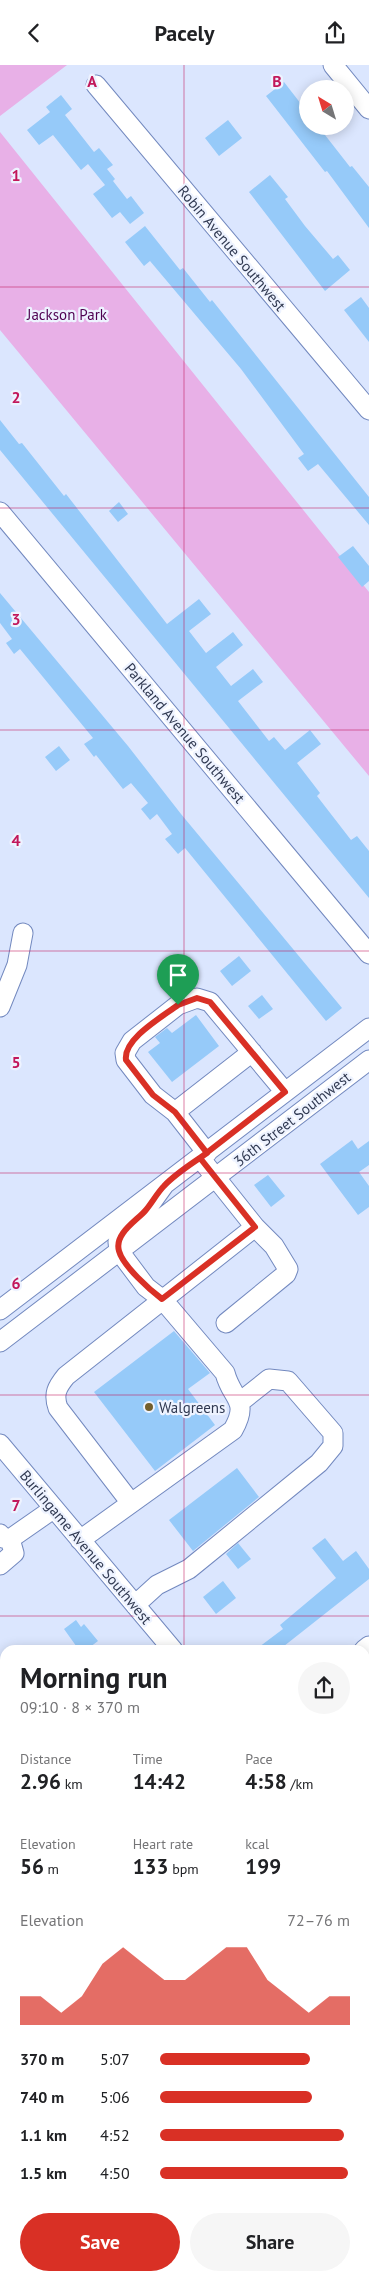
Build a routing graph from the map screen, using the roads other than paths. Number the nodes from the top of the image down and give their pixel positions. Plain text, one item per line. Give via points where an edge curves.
1 (333, 65) edge
2 (96, 85) dead end
3 (369, 109) edge
4 (369, 410) edge
5 (0, 512) edge
6 (23, 933) dead end
7 (369, 954) edge
8 (0, 1007) edge
9 (369, 1028) edge
10 (252, 1052) junction
11 (369, 1060) edge
12 (285, 1092) junction
13 (175, 1112) junction
14 (203, 1155) junction
15 (216, 1179) junction
16 (164, 1185) junction
17 (255, 1227) junction
18 (119, 1251) junction
19 (162, 1299) junction
20 (0, 1310) edge
21 (226, 1323) dead end
22 (0, 1342) edge
23 (240, 1401) junction
24 (0, 1444) edge
25 (131, 1503) junction
26 (53, 1509) junction
27 (5, 1537) edge
28 (80, 1540) junction
29 (0, 1565) edge
30 (135, 1605) junction
31 (169, 1645) edge

1 - 3 street
2 - 4 street, Robin Avenue Southwest
5 - 7 street, Parkland Avenue Southwest
6 - 8 street via 17,965
9 - 12 street, 36th Street Southwest
10 - 12 street
10 - 13 street
10 - 13 street via 210,1002 197,998 178,1005 132,1041 125,1053 126,1060 153,1095
11 - 15 street, 36th Street Southwest
12 - 14 street, 36th Street Southwest
13 - 14 street
14 - 15 street
14 - 16 street, 36th Street Southwest
15 - 17 street
15 - 18 street, 36th Street Southwest
16 - 18 street via 122,1235 118,1242
16 - 20 street, 36th Street Southwest
17 - 19 street
17 - 21 street via 274,1246 288,1269 286,1275
18 - 19 street via 146,1287
18 - 22 street, 36th Street Southwest
19 - 23 street via 225,1373 228,1387
19 - 25 street via 66,1376 57,1387 55,1398 58,1408
23 - 25 street via 240,1416 233,1430
23 - 30 street via 269,1379 288,1381 333,1433 333,1446 320,1463 189,1569 157,1585
24 - 26 street, Burlingame Avenue Southwest
25 - 28 street
26 - 27 street
26 - 28 street, Burlingame Avenue Southwest
27 - 29 street via 14,1553
28 - 30 street, Burlingame Avenue Southwest
30 - 31 street, Burlingame Avenue Southwest

